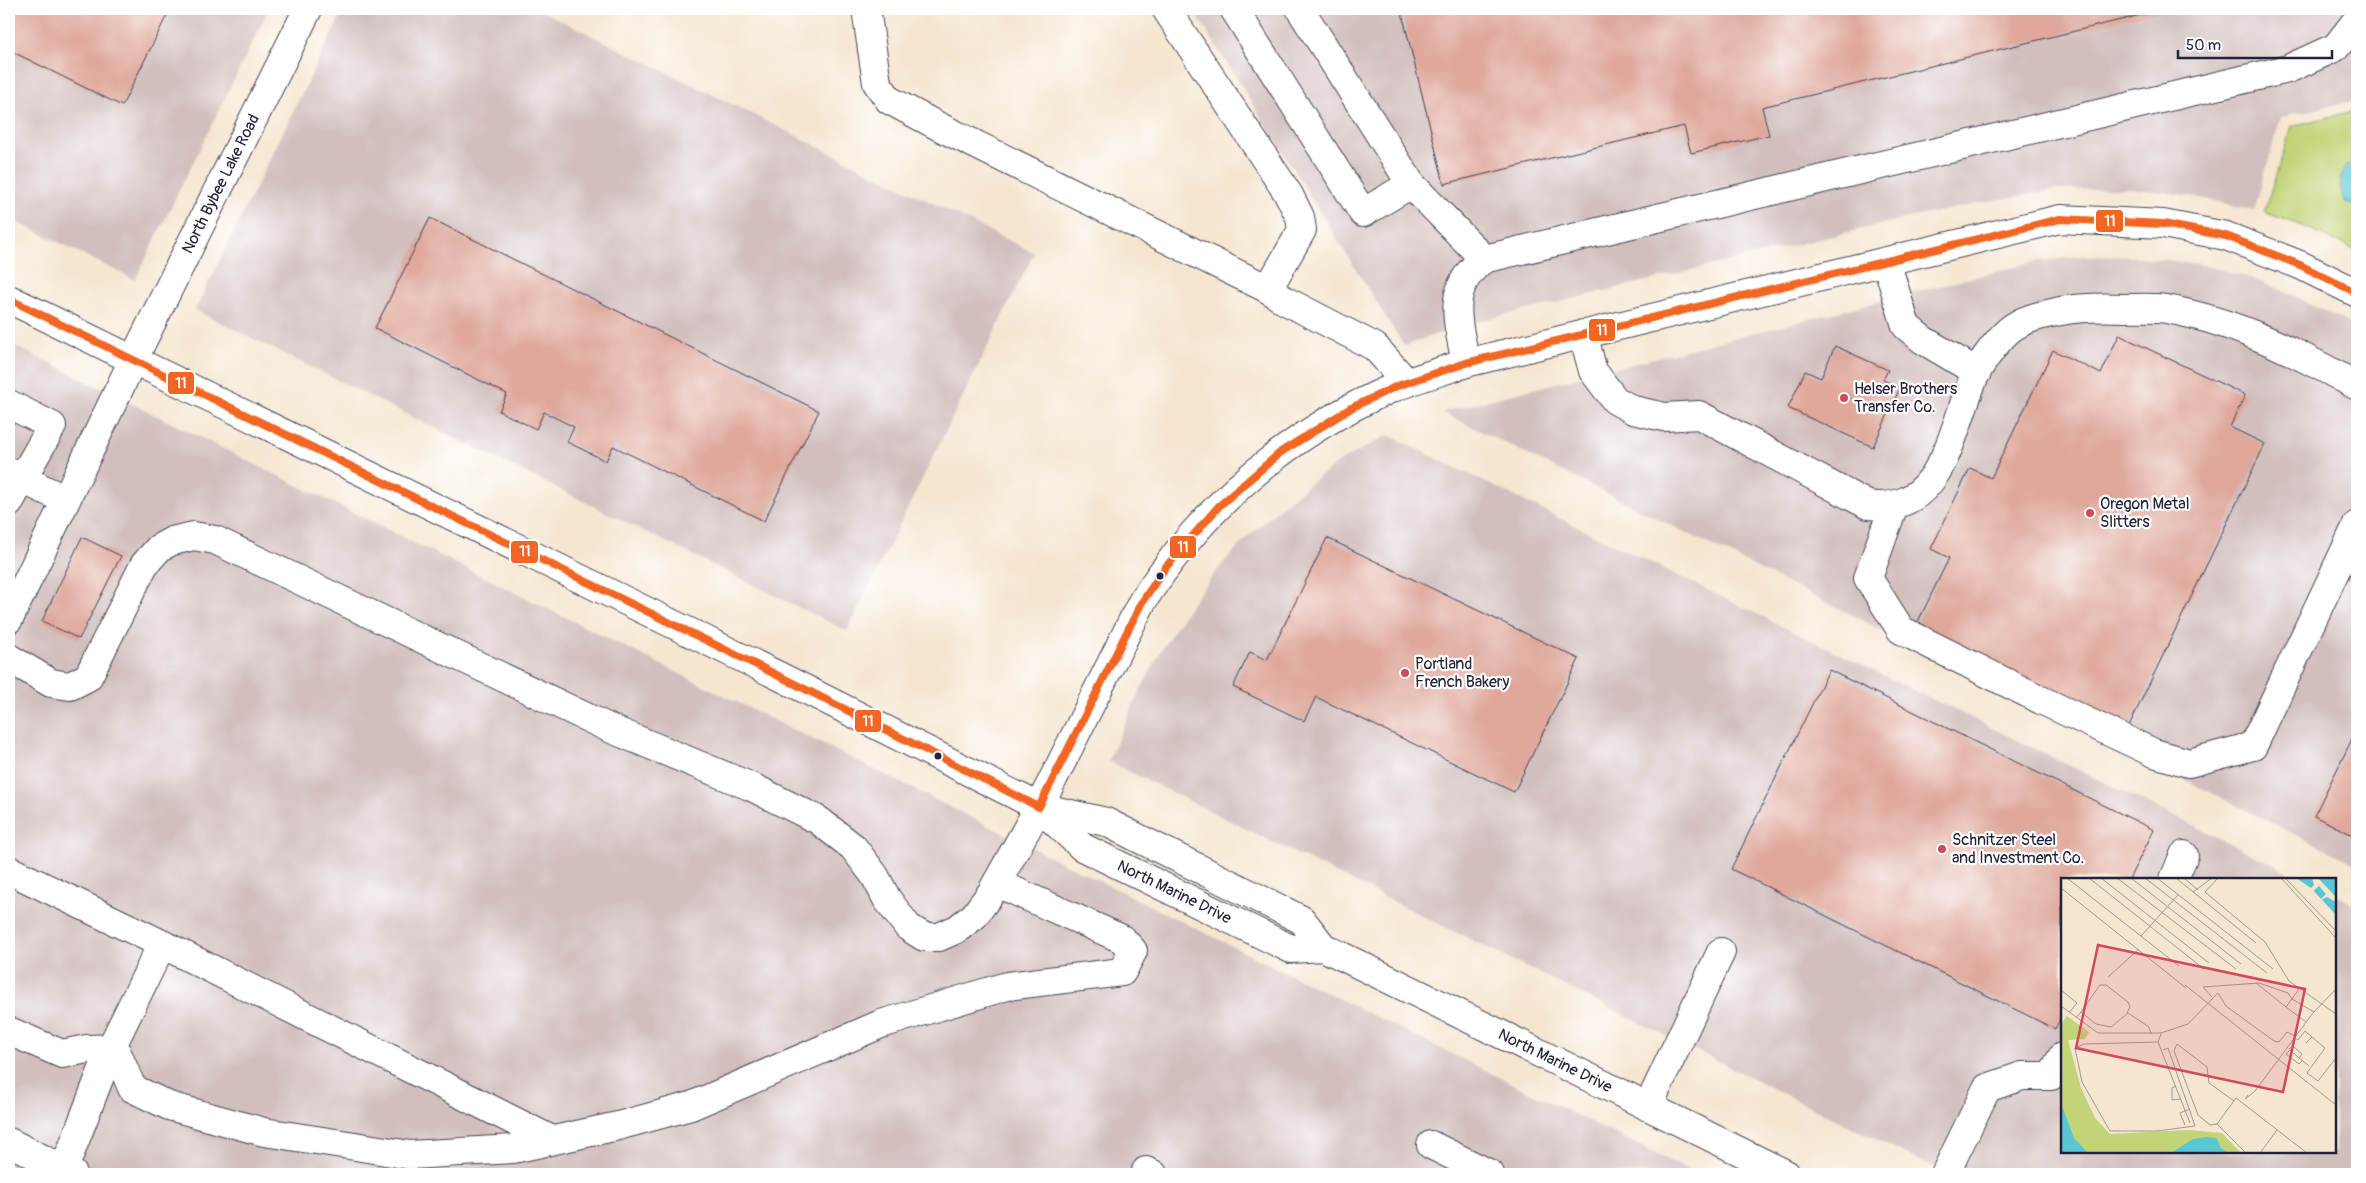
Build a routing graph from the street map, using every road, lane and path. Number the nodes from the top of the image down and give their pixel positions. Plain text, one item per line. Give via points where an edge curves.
1 (308, 9) edge
2 (866, 9) edge
3 (1166, 9) edge
4 (1234, 9) edge
5 (1300, 9) edge
6 (2357, 20) edge
7 (1410, 184) junction
8 (1484, 259) junction
9 (1886, 261) junction
10 (1268, 289) junction
11 (2357, 293) edge
12 (9, 299) edge
13 (1583, 334) junction
14 (133, 360) junction
15 (1466, 362) junction
16 (1977, 372) junction
17 (1407, 383) junction
18 (2357, 386) edge
19 (9, 404) edge
20 (16, 475) edge
21 (66, 500) junction
22 (9, 503) edge
23 (1894, 505) junction
24 (2357, 525) edge
25 (9, 619) edge
26 (9, 658) edge
27 (1039, 807) junction
28 (9, 870) edge
29 (997, 883) junction
30 (162, 944) junction
31 (1721, 952) dead end
32 (9, 1031) edge
33 (111, 1048) junction
34 (2061, 1058) edge
35 (1648, 1106) junction
36 (552, 1140) junction
37 (9, 1142) edge
38 (1431, 1145) dead end
39 (69, 1172) edge
40 (1490, 1174) edge
41 (1786, 1174) edge
42 (1945, 1174) edge

1 - 14 main road, North Bybee Lake Road
2 - 10 main road via 877,83 889,100
3 - 10 main road via 1289,195 1300,217 1302,230
4 - 7 main road via 1363,213
5 - 7 main road
6 - 8 main road via 2336,47 2288,69
7 - 8 main road
8 - 15 main road via 1465,277 1457,296
9 - 11 main road via 2060,219 2163,224 2226,236 2300,265
9 - 13 main road
9 - 16 main road via 1906,326 1923,340
10 - 17 main road via 1375,347
12 - 14 main road, North Marine Drive
13 - 15 main road
13 - 23 main road via 1593,371 1615,400 1633,410 1664,417 1699,415 1868,504
14 - 21 main road, North Bybee Lake Road
14 - 27 main road, North Marine Drive
15 - 17 main road
16 - 18 main road via 2008,331 2031,318 2082,307 2164,308 2236,326 2308,358
16 - 23 main road via 1939,471 1908,501
17 - 27 main road via 1331,419 1300,438 1273,457 1195,530 1162,570 1142,602
19 - 20 main road via 52,426
20 - 21 main road
20 - 22 main road
21 - 25 main road, North Bybee Lake Road
23 - 24 main road via 1868,578 1901,630 2154,753 2189,763 2253,746
26 - 29 main road via 51,683 70,686 88,677 144,565 159,548 194,536 215,540 609,728 752,787 818,820 853,848 908,927 924,937 940,936 958,929 974,916
27 - 29 main road
27 - 35 main road, North Marine Drive via 1082,847 1273,941 1291,949 1323,947
28 - 30 main road
29 - 36 main road via 1122,939 1133,951 1122,972 1007,986 881,1024 691,1106
30 - 33 main road
30 - 36 main road
31 - 35 main road
32 - 33 main road via 62,1054
33 - 36 main road via 115,1048 132,1088 169,1106 264,1132 410,1155 512,1149
33 - 39 main road
34 - 42 main road via 2051,1076 2022,1076 1987,1088
35 - 41 main road, North Marine Drive
37 - 39 main road
38 - 40 main road

